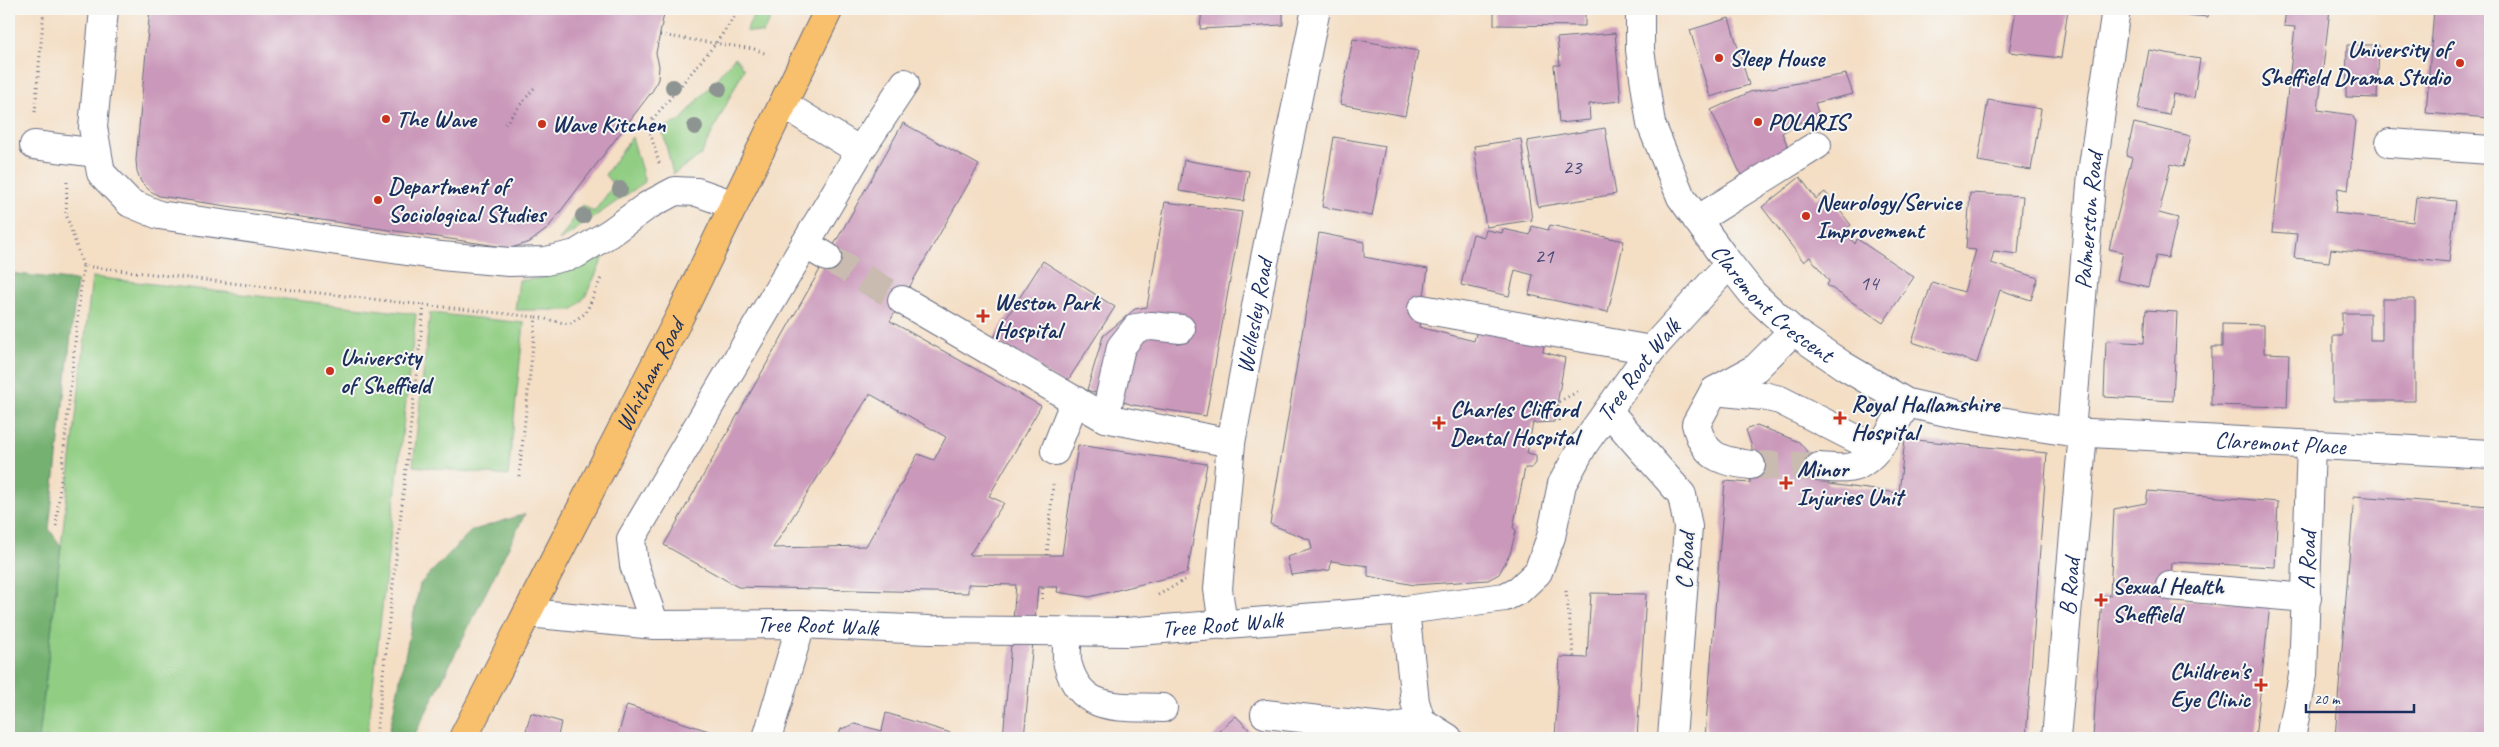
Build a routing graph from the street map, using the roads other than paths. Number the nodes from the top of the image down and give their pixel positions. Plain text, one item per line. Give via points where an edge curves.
1 (104, 9) edge
2 (829, 9) edge
3 (1316, 9) edge
4 (1640, 9) edge
5 (2116, 9) edge
6 (905, 83) dead end
7 (783, 104) junction
8 (2390, 143) dead end
9 (1817, 144) dead end
10 (34, 145) dead end
11 (2490, 150) edge
12 (860, 151) junction
13 (97, 153) junction
14 (734, 206) junction
15 (1697, 220) junction
16 (1729, 264) junction
17 (902, 300) tunnel mouth
18 (1422, 309) dead end
19 (1181, 329) dead end
20 (1793, 331) junction
21 (1651, 350) junction
22 (1714, 391) junction
23 (1075, 400) junction
24 (1907, 403) junction
25 (1609, 412) junction
26 (1105, 418) junction
27 (2077, 432) junction
28 (1231, 443) junction
29 (2311, 445) junction
30 (1876, 449) junction
31 (1055, 450) road end
32 (2490, 454) edge
33 (1751, 464) tunnel mouth
34 (1819, 467) tunnel mouth
35 (2170, 586) dead end
36 (2307, 598) junction
37 (1404, 610) junction
38 (528, 612) junction
39 (801, 624) junction
40 (655, 625) junction
41 (1223, 625) junction
42 (1068, 631) junction
43 (2303, 675) junction
44 (1163, 708) dead end
45 (1265, 714) dead end
46 (1422, 722) junction
47 (463, 738) edge
48 (767, 738) edge
49 (1448, 738) edge
50 (1672, 738) edge
51 (2056, 738) edge
52 (2291, 738) edge
53 (2306, 738) edge

1 - 13 street via 93,127
2 - 7 main road, Whitham Road
3 - 28 street, Wellesley Road
4 - 15 street, Claremont Crescent via 1640,50 1651,124 1681,197
5 - 27 street, Palmerston Road via 2092,173
6 - 12 street
7 - 12 street
7 - 14 main road, Whitham Road
8 - 11 street
9 - 15 street
10 - 13 street
12 - 40 street via 816,250 631,538 634,565
13 - 14 street via 101,173 130,203 160,215 441,256 509,262 546,261 576,254 675,191 697,192
14 - 38 main road, Whitham Road
15 - 16 street, Claremont Crescent
16 - 20 street, Claremont Crescent via 1752,293
16 - 21 street, Tree Root Walk
17 - 23 street
18 - 21 street
19 - 26 street via 1136,328 1121,347
20 - 22 street via 1756,368
20 - 24 street, Claremont Crescent
21 - 25 street, Tree Root Walk
22 - 30 street via 1780,400
22 - 33 street via 1696,424 1700,442 1718,459
23 - 26 street
23 - 31 street
24 - 27 street, Claremont Crescent via 1960,415
24 - 30 street
25 - 37 street, Tree Root Walk via 1584,444 1562,484 1551,537 1538,572 1519,590 1505,597
25 - 50 street, C Road via 1682,495 1688,527
26 - 28 street
27 - 29 street, Claremont Place
27 - 51 street, B Road
28 - 41 street, Wellesley Road via 1218,589
29 - 32 street, Claremont Place
29 - 36 street, A Road
30 - 34 street via 1862,464 1844,469
35 - 36 street
36 - 43 street, A Road
37 - 41 street, Tree Root Walk
37 - 46 street via 1414,702
38 - 40 street, Tree Root Walk
38 - 47 main road, Whitham Road
39 - 40 street, Tree Root Walk
39 - 42 street, Tree Root Walk via 929,630
39 - 48 street
41 - 42 street, Tree Root Walk via 1126,632
42 - 44 street via 1067,664 1079,692 1102,705
43 - 52 street, A Road
43 - 53 street, A Road
45 - 46 street via 1392,728
46 - 49 street

